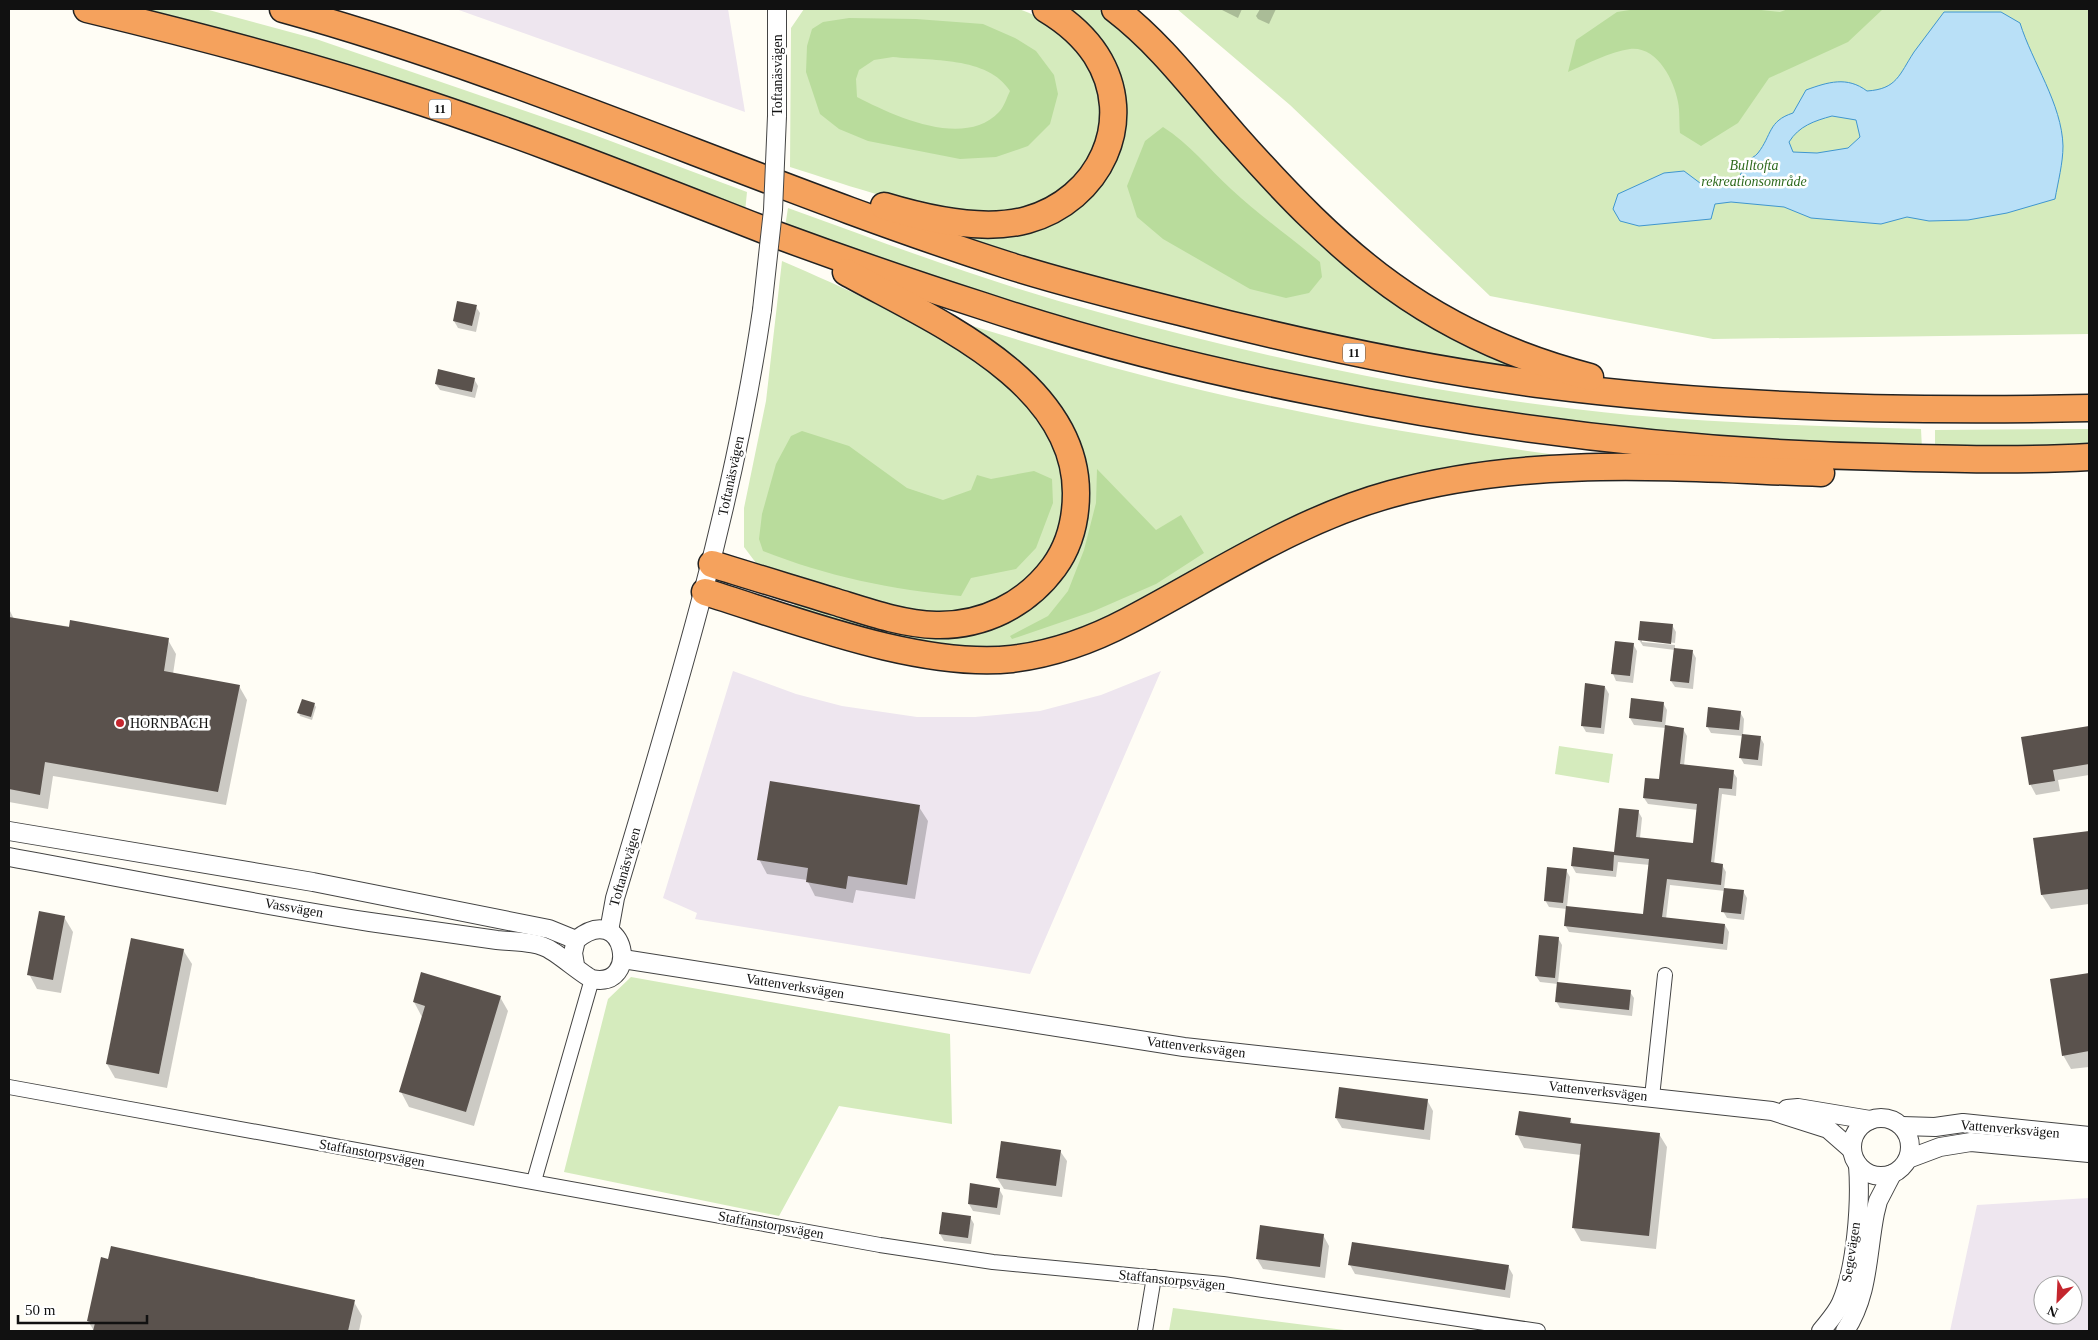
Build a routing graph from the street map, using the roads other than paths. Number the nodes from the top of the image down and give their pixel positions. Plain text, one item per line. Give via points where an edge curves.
1 (86, 9) edge
2 (283, 9) edge
3 (777, 9) edge
4 (1046, 9) edge
5 (1115, 9) edge
6 (649, 134) junction
7 (784, 237) junction
8 (1766, 403) junction
9 (2089, 408) edge
10 (2077, 458) edge
11 (712, 564) junction
12 (705, 592) junction
13 (9, 831) edge
14 (9, 858) edge
15 (609, 932) junction
16 (576, 940) junction
17 (623, 959) junction
18 (575, 965) junction
19 (1665, 975) dead end
20 (592, 978) junction
21 (9, 1087) edge
22 (1652, 1097) junction
23 (1772, 1111) junction
24 (1870, 1120) junction
25 (1902, 1126) junction
26 (2089, 1136) edge
27 (2089, 1153) edge
28 (1855, 1158) junction
29 (1908, 1159) junction
30 (1892, 1174) junction
31 (534, 1182) junction
32 (1154, 1277) junction
33 (1145, 1331) edge
34 (1538, 1331) edge
35 (1821, 1331) edge
36 (1845, 1331) edge

1 - 7 highway, 11 via 212,39 399,95
2 - 6 highway, 11 via 479,72
3 - 11 street, Toftanäsvägen, bridge via 777,116 772,220 762,310
4 - 6 highway via 1066,21 1096,56 1112,96 1112,118 1107,146 1092,178 1061,205 1038,216 1001,224 918,214 851,197
5 - 8 highway via 1176,64 1231,131 1311,218 1348,253 1406,297 1478,338 1564,371 1660,392
6 - 8 highway, 11 via 1007,265 1241,328 1359,354 1542,385
7 - 10 highway, 11 via 987,308 1125,348 1240,377 1442,418 1603,439 1730,450 1974,460
7 - 11 highway via 955,332 1021,382 1050,415 1072,458 1076,488 1073,525 1058,562 1027,596 1008,609 981,620 959,624 905,622
8 - 9 highway, 11 via 1960,411
10 - 12 highway via 1981,470 1904,475 1603,466 1521,470 1453,479 1343,510 1256,551 1107,632 1064,648 1011,658 963,658 910,651
11 - 12 street, Toftanäsvägen
12 - 15 street, Toftanäsvägen via 615,898
13 - 16 street, Vassvägen via 312,882 549,929
14 - 18 street, Vassvägen via 370,922 546,946
15 - 16 street via 591,930
15 - 17 street via 622,945
16 - 18 street
17 - 20 street via 613,975
17 - 22 street, Vattenverksvägen via 1184,1047
18 - 20 street
19 - 22 street
20 - 31 street
21 - 31 street, Staffanstorpsvägen
22 - 23 street, Vattenverksvägen
23 - 24 street, Vattenverksvägen via 1798,1108
23 - 28 street, Vattenverksvägen via 1828,1129
24 - 25 street via 1887,1119
24 - 28 street via 1859,1128 1853,1138
25 - 26 street, Vattenverksvägen via 1970,1123
25 - 29 street via 1909,1137
27 - 29 street, Vattenverksvägen via 1971,1142 1940,1147
28 - 30 street via 1875,1176
28 - 35 street, Segevägen via 1859,1199 1852,1263 1841,1304
29 - 30 street via 1901,1169
30 - 36 street, Segevägen via 1878,1202 1860,1303
31 - 32 street, Staffanstorpsvägen via 880,1245 993,1262
32 - 33 street
32 - 34 street, Staffanstorpsvägen via 1223,1284

